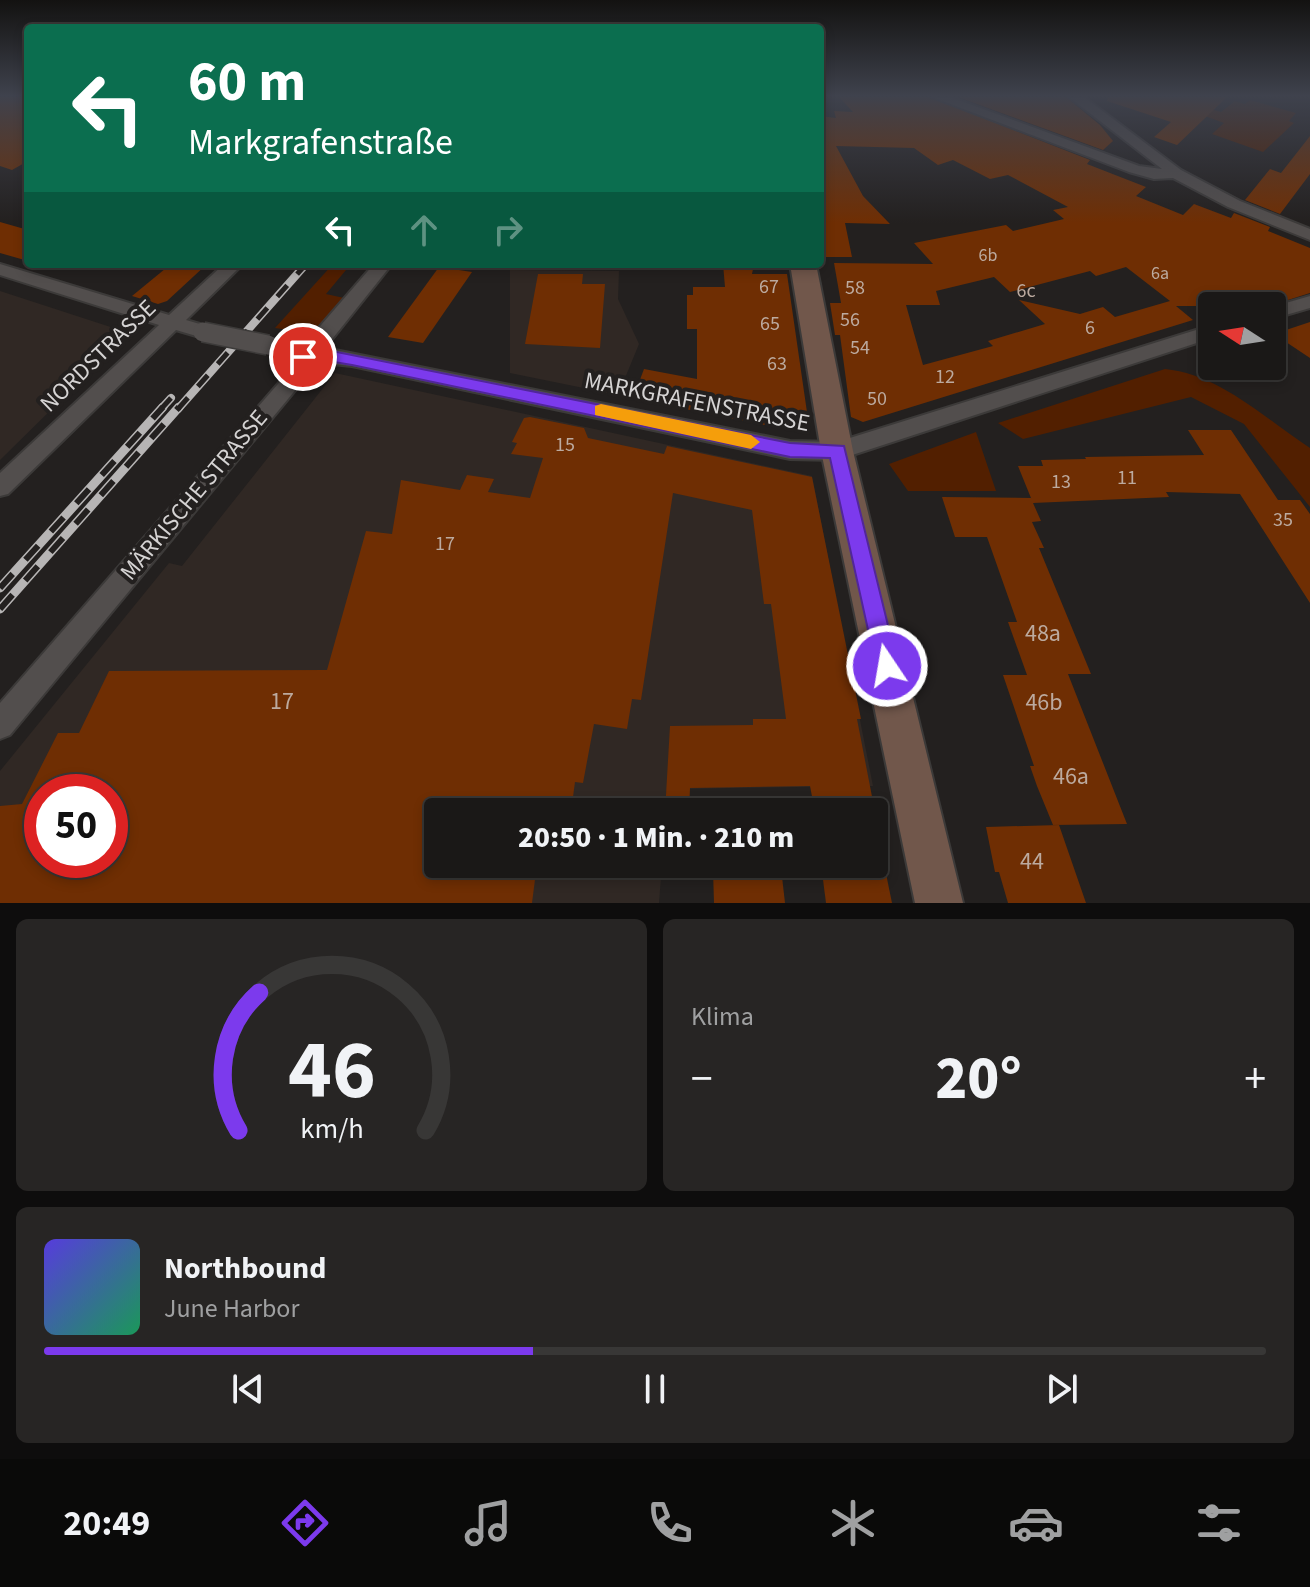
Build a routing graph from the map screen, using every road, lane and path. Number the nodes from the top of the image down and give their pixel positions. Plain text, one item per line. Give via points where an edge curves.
1 (1053, 139) edge
2 (1131, 139) edge
3 (1176, 173) junction
4 (1310, 235) edge
5 (230, 268) edge
6 (380, 268) edge
7 (804, 268) edge
8 (0, 269) edge
9 (1310, 302) edge
10 (1286, 309) edge
11 (170, 324) junction
12 (1198, 335) edge
13 (303, 357) junction
14 (837, 451) junction
15 (0, 487) edge
16 (0, 725) edge
17 (939, 903) edge

1 - 3 street via 1134,169
2 - 3 street
3 - 4 street
5 - 11 street, NORDSTRASSE
6 - 13 street, MÄRKISCHE STRASSE
7 - 14 main road
8 - 11 street, MARKGRAFENSTRASSE
9 - 10 street
11 - 13 street, MARKGRAFENSTRASSE, bridge via 292,350
11 - 15 street, NORDSTRASSE
12 - 14 street, MARKGRAFENSTRASSE
13 - 14 street, MARKGRAFENSTRASSE via 352,359 790,450
13 - 16 street, MÄRKISCHE STRASSE via 300,371
14 - 17 main road

